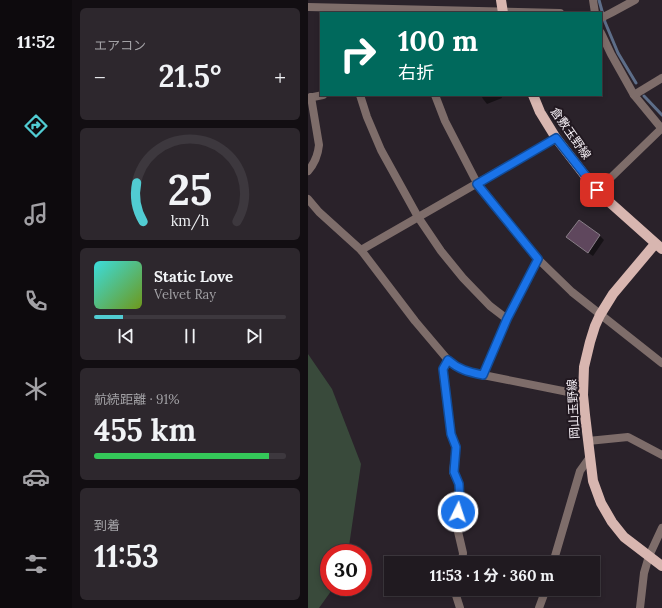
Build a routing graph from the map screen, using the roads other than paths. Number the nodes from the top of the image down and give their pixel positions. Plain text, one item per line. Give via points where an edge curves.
1 (410, 0) edge
2 (501, 0) edge
3 (593, 0) edge
4 (634, 0) edge
5 (308, 8) edge
6 (344, 11) edge
7 (411, 11) edge
8 (502, 12) edge
9 (595, 12) edge
10 (602, 18) edge
11 (602, 35) edge
12 (662, 78) edge
13 (634, 94) junction
14 (320, 95) edge
15 (360, 96) edge
16 (435, 96) edge
17 (532, 96) edge
18 (310, 97) edge
19 (662, 129) edge
20 (556, 138) junction
21 (308, 171) edge
22 (477, 184) junction
23 (597, 190) junction
24 (308, 199) edge
25 (418, 218) junction
26 (659, 246) edge
27 (361, 250) junction
28 (538, 259) junction
29 (600, 315) junction
30 (507, 319) junction
31 (448, 360) junction
32 (662, 363) edge
33 (483, 375) junction
34 (583, 395) junction
35 (588, 441) junction
36 (662, 456) edge
37 (590, 457) junction
38 (662, 528) edge
39 (463, 556) edge
40 (555, 556) edge
41 (649, 556) junction
42 (662, 566) edge
43 (456, 596) edge
44 (544, 596) edge
45 (460, 608) edge
46 (540, 608) edge
47 (640, 608) edge

1 - 7 street
2 - 8 main road
3 - 9 street
4 - 10 street
5 - 6 street
6 - 7 street
7 - 8 street
11 - 13 street
12 - 13 street
13 - 19 street
14 - 18 street
15 - 25 street via 381,150
16 - 22 street
17 - 20 main road, 倉敷玉野線
18 - 21 street via 319,144 315,161
19 - 23 street
20 - 22 street
20 - 23 main road, 倉敷玉野線
22 - 25 street
22 - 28 street
23 - 26 main road, 倉敷玉野線
24 - 27 street
25 - 27 street
25 - 30 street via 463,278 490,306
26 - 29 main road, 岡山玉野線 via 613,294
27 - 31 street
28 - 29 street
28 - 30 street
29 - 32 street
29 - 34 main road, 岡山玉野線 via 584,367
30 - 33 street
31 - 33 street via 465,371
31 - 39 street via 443,369 451,434 456,447 454,472 459,484 460,502 456,523
33 - 34 street
34 - 35 main road, 岡山玉野線
35 - 36 street via 628,437
35 - 37 main road, 岡山玉野線
37 - 40 street via 580,471
37 - 41 main road, 岡山玉野線 via 593,481 608,516 624,537
38 - 41 street
41 - 42 main road, 岡山玉野線
41 - 47 street via 644,573
43 - 45 street
44 - 46 street

